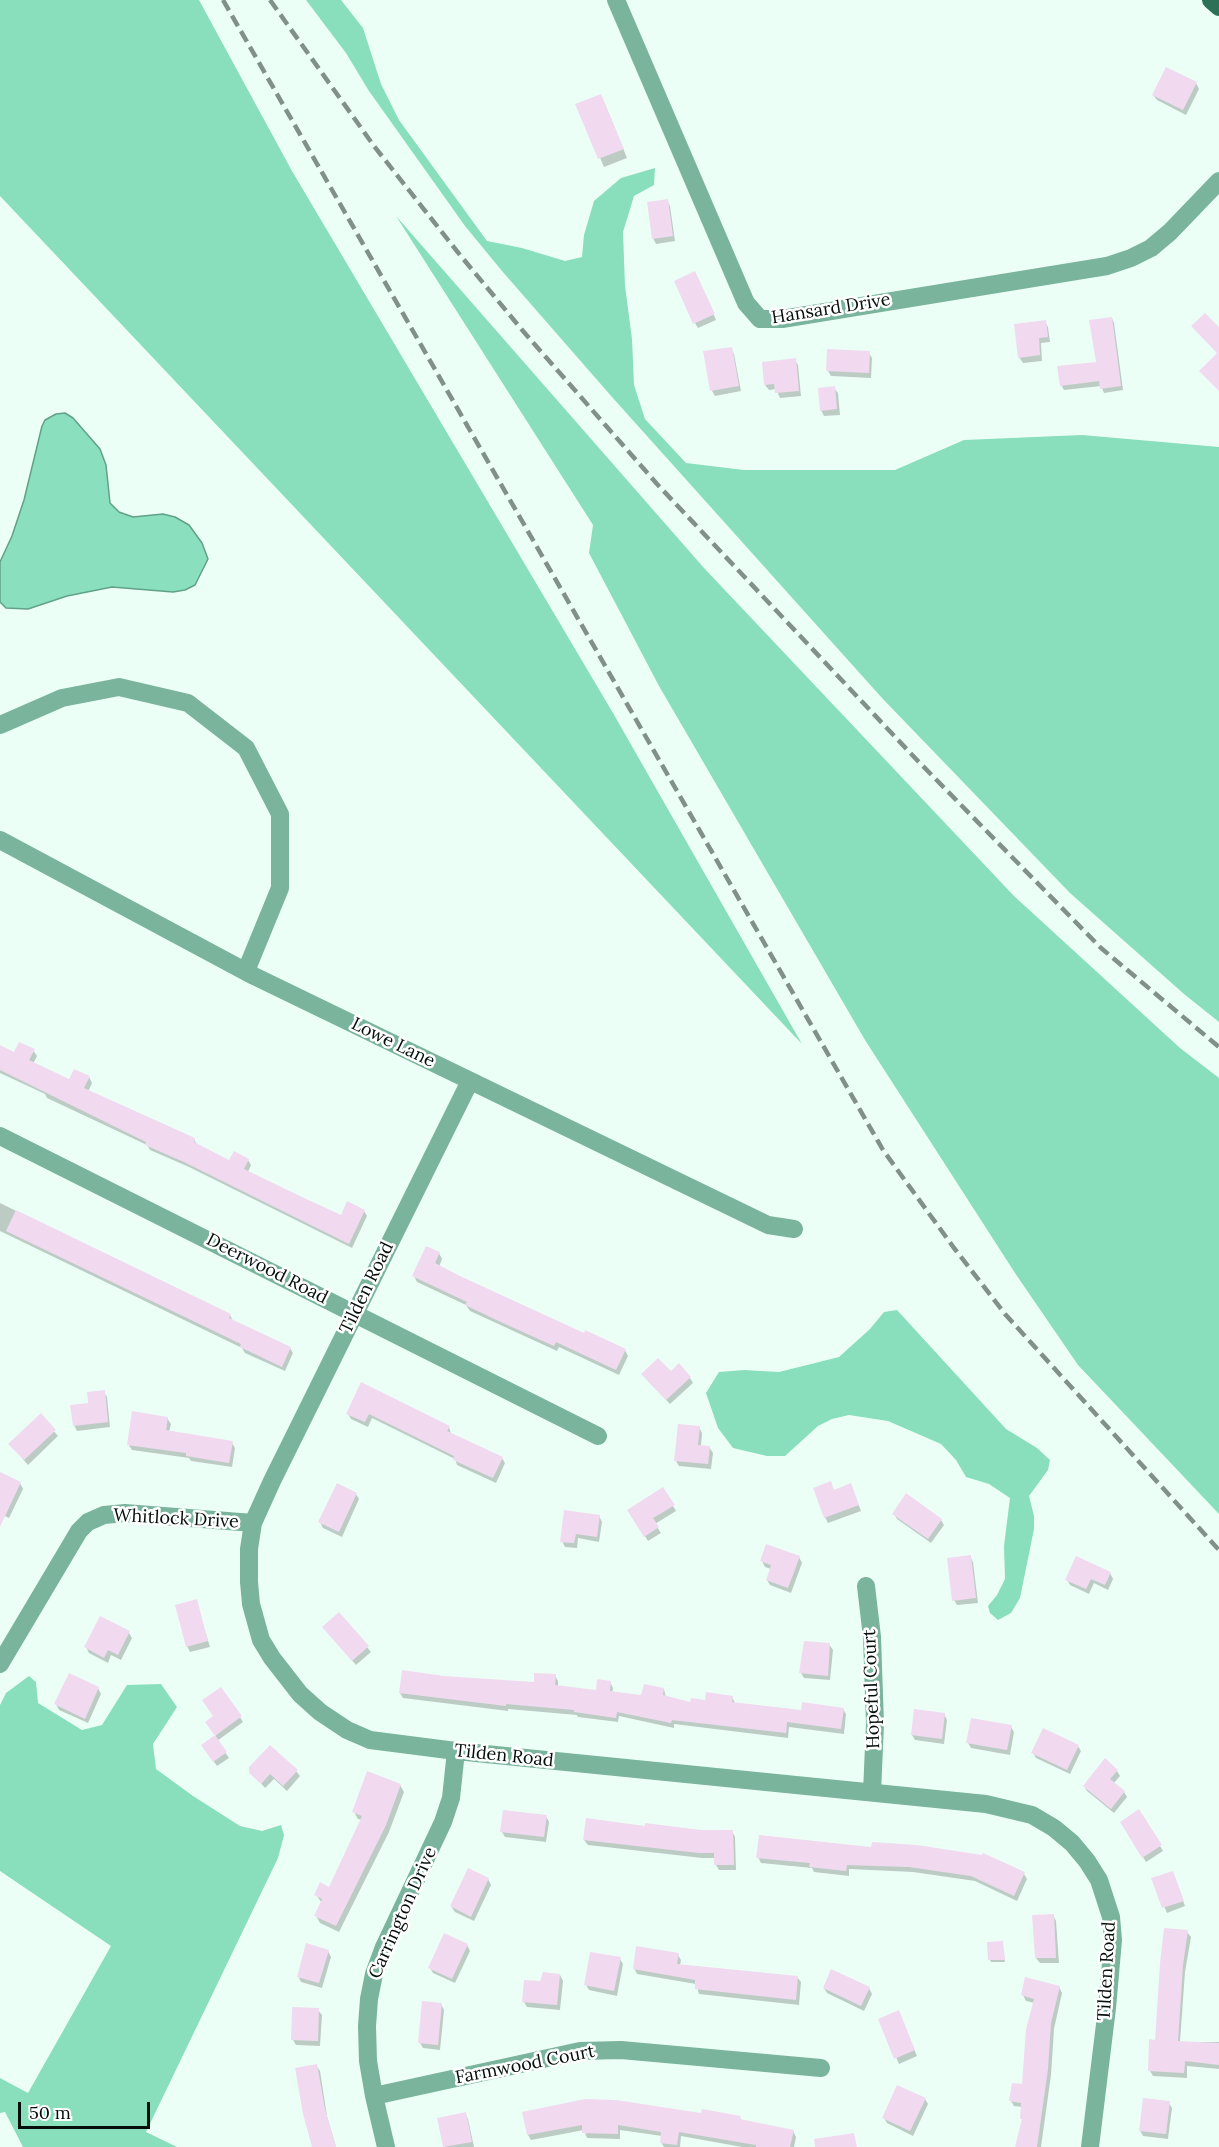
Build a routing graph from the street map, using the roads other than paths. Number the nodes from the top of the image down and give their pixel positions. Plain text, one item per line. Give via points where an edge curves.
1 (616, 0) edge
2 (1211, 0) edge
3 (1219, 7) edge
4 (1219, 180) edge
5 (0, 724) edge
6 (0, 840) edge
7 (246, 971) junction
8 (470, 1081) junction
9 (0, 1136) edge
10 (794, 1228) dead end
11 (354, 1313) junction
12 (598, 1436) dead end
13 (253, 1523) junction
14 (866, 1586) dead end
15 (0, 1664) edge
16 (456, 1751) junction
17 (872, 1792) junction
18 (821, 2068) dead end
19 (374, 2096) junction
20 (386, 2147) edge
21 (1090, 2147) edge

1 - 4 street, Hansard Drive via 746,303 760,319 782,319 1107,266 1151,248
2 - 3 main road
5 - 7 street via 62,698 119,687 188,703 246,748 280,814 280,888
6 - 7 street, Lowe Lane
7 - 8 street, Lowe Lane
8 - 10 street, Lowe Lane via 768,1225
8 - 11 street, Tilden Road
9 - 11 street, Deerwood Road
11 - 12 street, Deerwood Road
11 - 13 street, Tilden Road
13 - 15 street, Whitlock Drive via 125,1514 104,1515 88,1522
13 - 16 street, Tilden Road via 249,1582 256,1626 272,1658 300,1694 320,1713 370,1740
14 - 17 street, Hopeful Court via 875,1724
16 - 17 street, Tilden Road
16 - 19 street, Carrington Drive via 451,1798 443,1822 374,1974 367,2026
17 - 21 street, Tilden Road via 986,1804 1032,1815 1072,1843 1088,1861 1108,1902 1113,1940
18 - 19 street, Farmwood Court via 621,2050 580,2051
19 - 20 street, Carrington Drive

